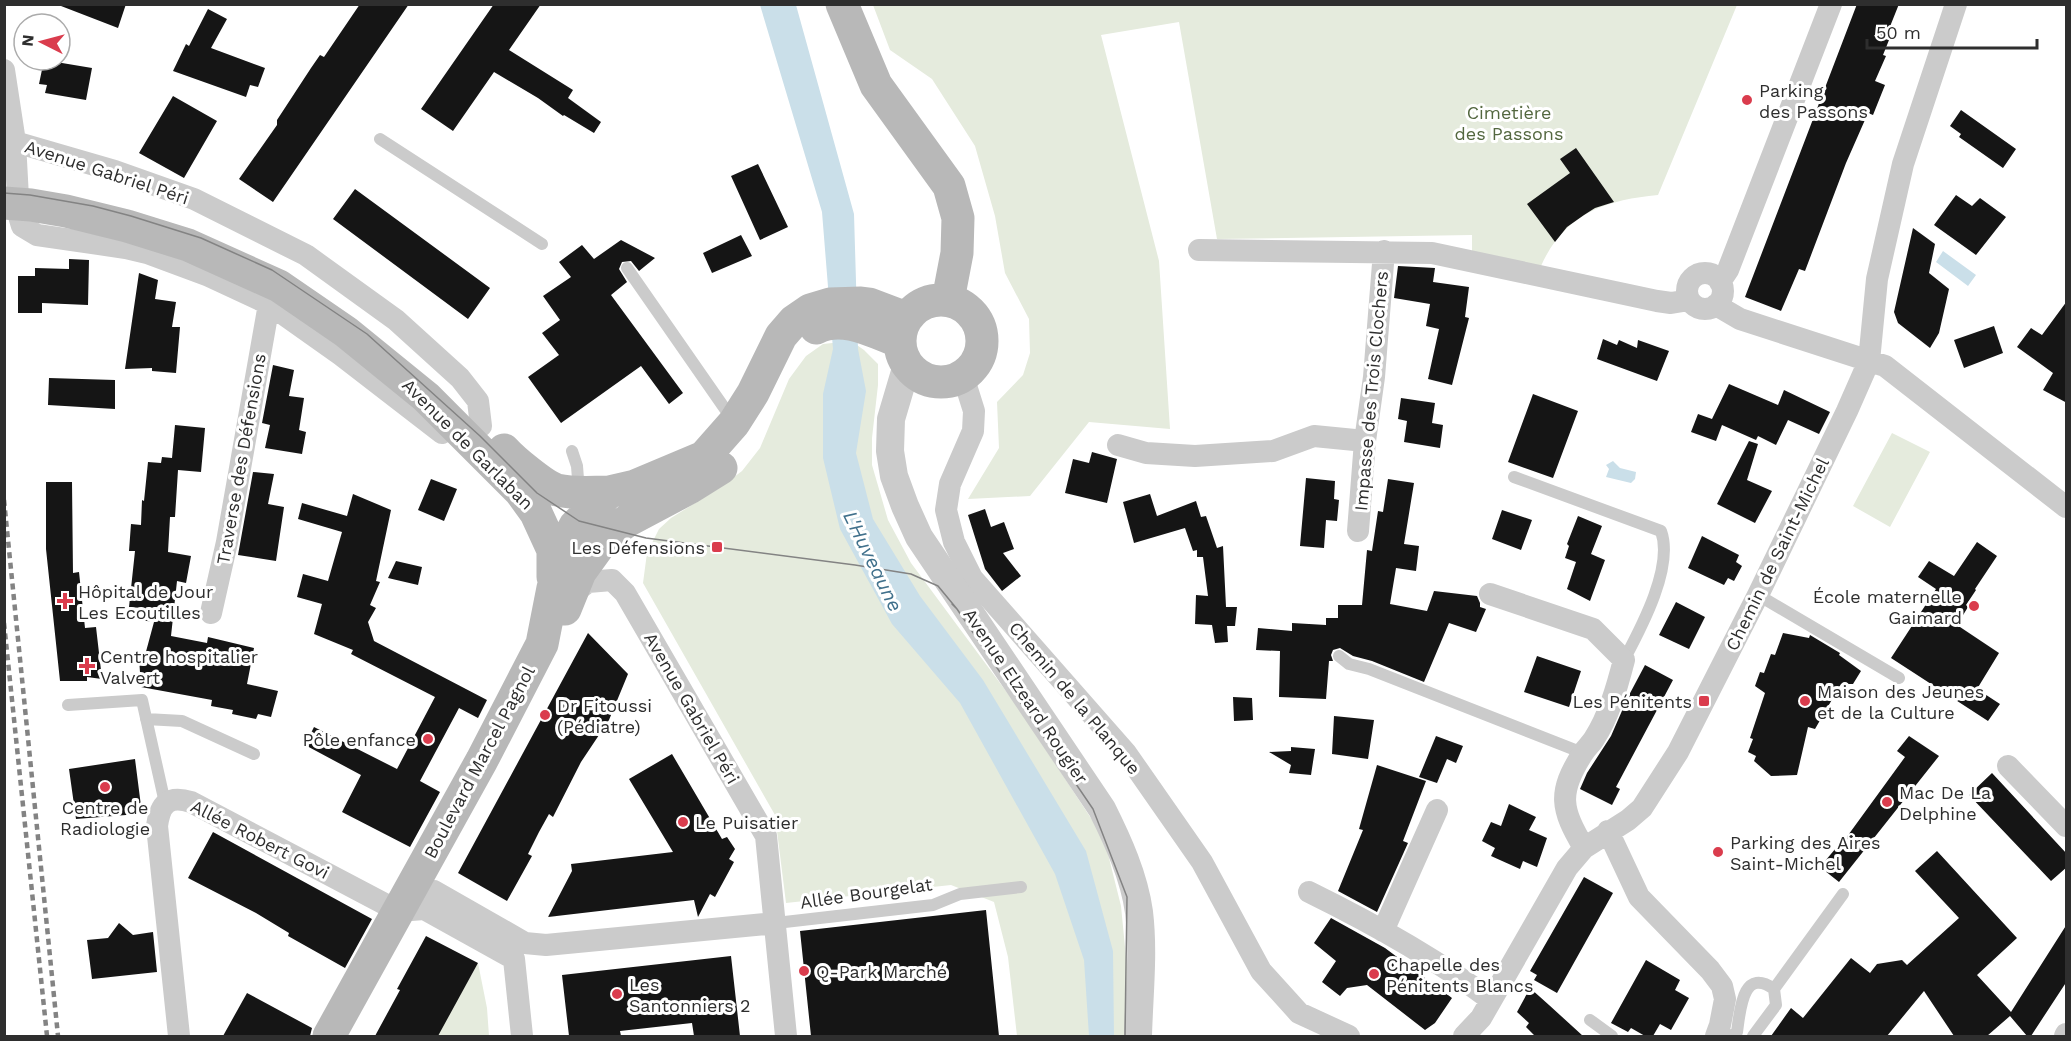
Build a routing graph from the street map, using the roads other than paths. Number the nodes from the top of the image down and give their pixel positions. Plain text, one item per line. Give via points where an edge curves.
1 (842, 4) edge
2 (1831, 4) edge
3 (1956, 4) edge
4 (4, 70) edge
5 (380, 138) dead end
6 (15, 142) junction
7 (11, 177) edge
8 (18, 208) edge
9 (542, 244) dead end
10 (1199, 250) dead end
11 (1384, 251) junction
12 (627, 268) dead end
13 (1720, 282) junction
14 (948, 300) junction
15 (1689, 300) junction
16 (269, 304) junction
17 (1716, 305) junction
18 (799, 328) junction
19 (904, 342) junction
20 (1869, 360) junction
21 (963, 376) junction
22 (734, 423) junction
23 (482, 426) junction
24 (1365, 441) junction
25 (1118, 445) dead end
26 (572, 451) dead end
27 (679, 468) junction
28 (1514, 477) dead end
29 (2067, 507) edge
30 (580, 511) junction
31 (1358, 531) dead end
32 (568, 585) junction
33 (618, 586) junction
34 (1490, 594) dead end
35 (1758, 595) junction
36 (211, 614) dead end
37 (1339, 656) dead end
38 (1624, 660) junction
39 (1899, 678) dead end
40 (68, 705) dead end
41 (146, 719) junction
42 (1583, 753) junction
43 (254, 754) dead end
44 (2008, 766) dead end
45 (165, 803) junction
46 (1437, 810) dead end
47 (2067, 826) edge
48 (1608, 831) junction
49 (1584, 848) junction
50 (1021, 887) dead end
51 (1309, 892) dead end
52 (1843, 894) dead end
53 (415, 902) junction
54 (776, 923) junction
55 (1383, 931) junction
56 (520, 951) junction
57 (1774, 989) junction
58 (1491, 1000) junction
59 (1590, 1020) dead end
60 (1472, 1034) edge
61 (179, 1036) edge
62 (329, 1036) edge
63 (355, 1036) edge
64 (522, 1036) edge
65 (786, 1036) edge
66 (1138, 1036) edge
67 (1349, 1036) edge
68 (1612, 1036) edge
69 (1716, 1036) edge
70 (1731, 1036) edge
71 (1753, 1036) edge

1 - 14 main road via 876,85 949,186 958,230
2 - 13 street
3 - 20 street, Chemin de Saint-Michel via 1903,164 1877,279
4 - 6 street
5 - 9 lane
6 - 7 street, Avenue Gabriel Péri
6 - 23 street, Avenue Gabriel Péri via 194,199 306,255 396,320 460,378 478,401
7 - 8 street, Avenue Gabriel Péri
7 - 23 main road, Avenue de Garlaban via 166,216 238,243 299,276 349,312
8 - 16 street via 22,226 37,235 147,253
8 - 30 main road, Avenue de Garlaban via 127,226 188,245 279,286 346,332 426,397
10 - 11 street
11 - 15 street via 1432,254 1657,301
11 - 24 street, Impasse des Trois Clochers
12 - 22 lane
13 - 15 street via 1707,274 1695,276 1688,285
13 - 17 street via 1722,295
14 - 19 main road via 924,303 914,309
14 - 21 main road via 972,313 983,340 974,367
15 - 17 street via 1700,309
16 - 30 street via 424,417 492,476
16 - 36 street, Traverse des Défensions
17 - 20 street via 1740,319
18 - 19 main road via 868,317
18 - 22 main road via 781,336
18 - 30 main road via 794,347 753,431 737,454 715,473
19 - 21 main road via 916,374 939,382
19 - 66 street, Avenue Elzeard Rougier via 891,419 894,476 919,537 1102,809 1118,843 1139,912
20 - 29 street via 1885,366
20 - 35 street, Chemin de Saint-Michel
21 - 67 street, Chemin de la Planque via 974,411 973,430 950,484 946,510 954,542 972,578 1126,753 1202,862 1261,971 1299,1013
22 - 27 main road via 704,457
23 - 30 main road, Avenue de Garlaban via 513,460
24 - 25 street via 1314,436 1274,451 1195,456 1146,453
24 - 31 street, Impasse des Trois Clochers
26 - 30 lane
27 - 30 main road
27 - 30 street via 638,495 607,529
28 - 38 lane via 1661,531 1665,541 1658,587
30 - 32 main road
30 - 32 main road, Avenue de Garlaban via 553,549
30 - 33 street
32 - 33 street via 588,582
32 - 53 main road, Boulevard Marcel Pagnol
33 - 54 street, Avenue Gabriel Péri via 766,836
34 - 38 street via 1593,629
35 - 39 lane
35 - 48 street, Chemin de Saint-Michel via 1678,752 1642,808
37 - 42 lane via 1350,664
38 - 42 street via 1595,738
40 - 41 lane via 142,700
41 - 43 lane via 182,721
41 - 45 lane
42 - 49 street via 1564,796 1570,823
44 - 47 street
45 - 53 street, Allée Robert Govi via 180,798 191,802
45 - 61 street, Allée Robert Govi via 157,826
46 - 55 street
48 - 49 street, Chemin de Saint-Michel
48 - 69 street via 1639,897 1722,986 1725,999
49 - 58 street, Chemin de Saint-Michel via 1567,868
50 - 54 lane, Allée Bourgelat via 960,894 933,905
51 - 55 street
52 - 57 lane
53 - 56 street, Allée Robert Govi
53 - 62 main road, Boulevard Marcel Pagnol
53 - 63 main road, Boulevard Marcel Pagnol
54 - 56 street, Allée Robert Govi via 546,945
54 - 65 street, Avenue Gabriel Péri
55 - 58 street
56 - 64 street
57 - 70 lane via 1759,982 1750,985 1744,993 1737,1032
57 - 71 lane via 1776,1005
58 - 60 street, Chemin de Saint-Michel
59 - 68 lane

